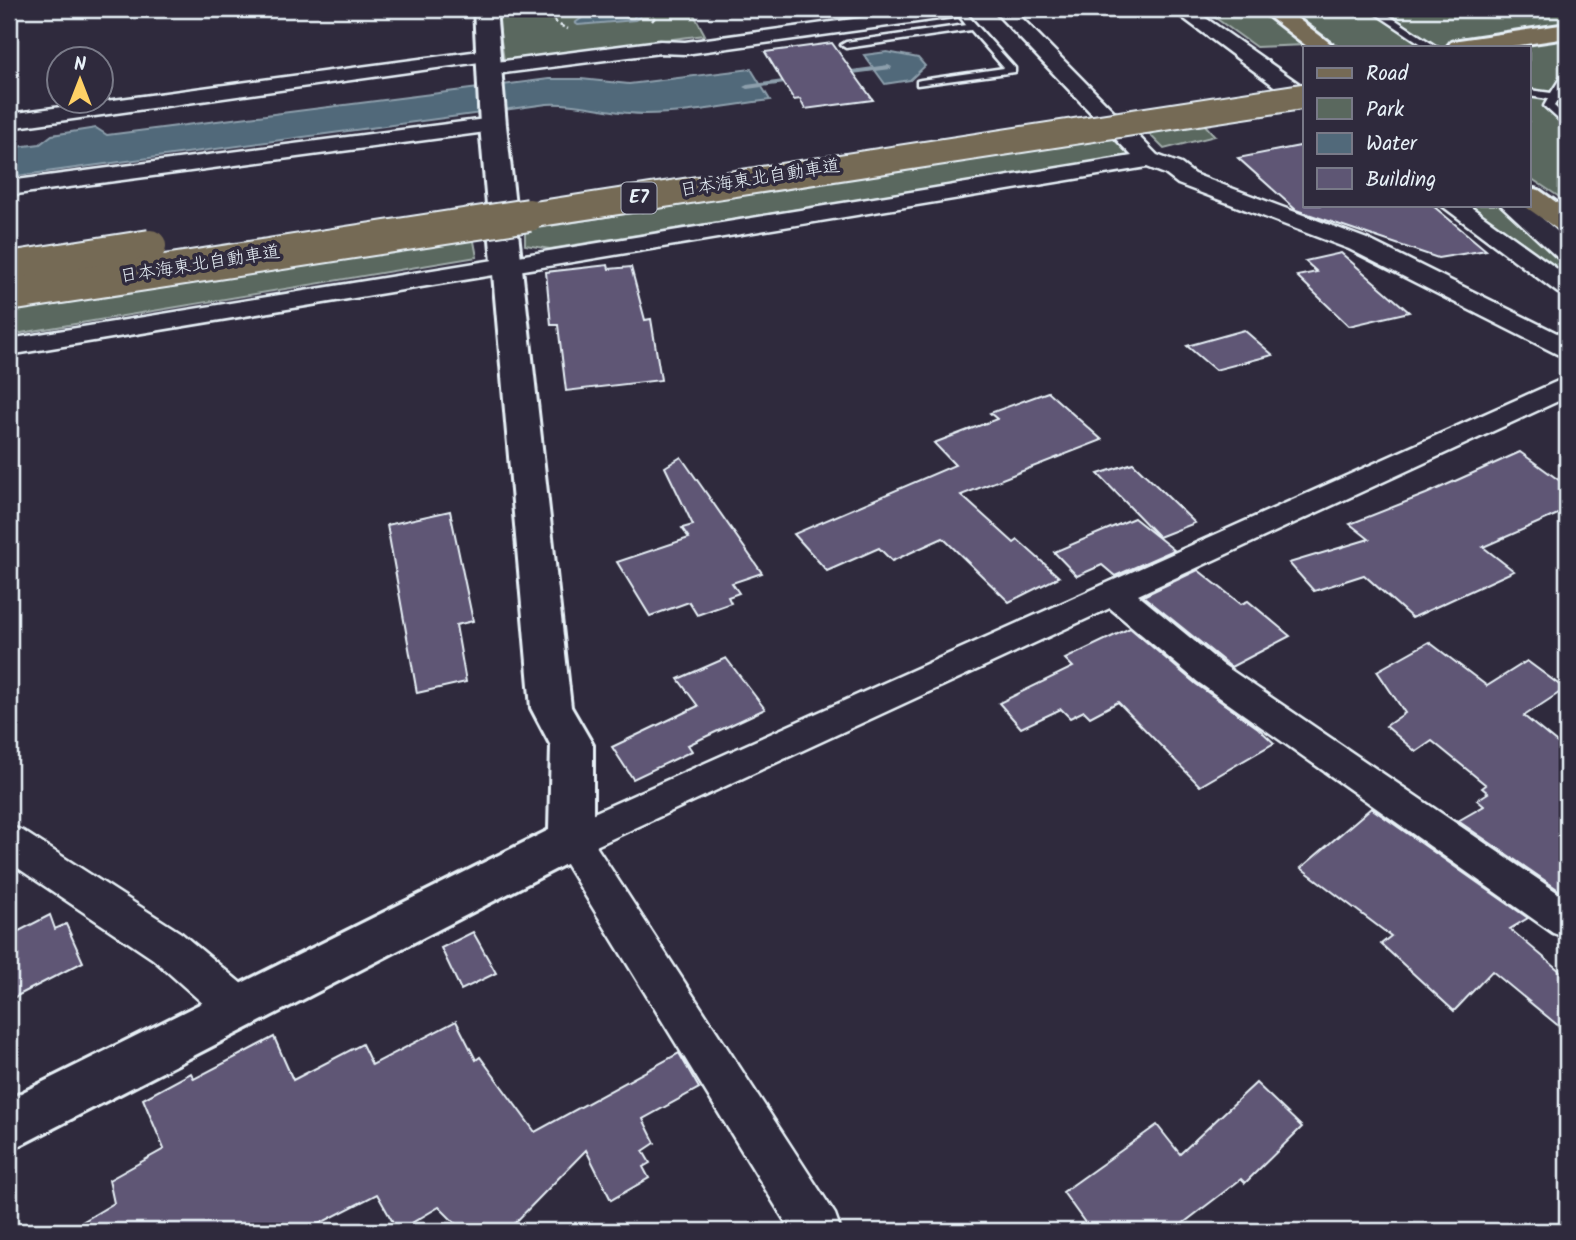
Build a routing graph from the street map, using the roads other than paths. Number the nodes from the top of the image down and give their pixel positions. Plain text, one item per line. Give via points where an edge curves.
1 (485, 9) edge
2 (1002, 9) edge
3 (1181, 9) edge
4 (1270, 9) edge
5 (1373, 9) edge
6 (934, 11) edge
7 (966, 15) edge
8 (1567, 31) edge
9 (846, 45) dead end
10 (1322, 46) edge
11 (1430, 46) edge
12 (1466, 46) edge
13 (488, 62) junction
14 (1563, 62) edge
15 (1303, 71) edge
16 (921, 83) dead end
17 (1530, 93) edge
18 (1150, 94) dead end
19 (1303, 96) edge
20 (1303, 97) edge
21 (1553, 97) junction
22 (1122, 98) dead end
23 (1567, 99) edge
24 (1067, 107) dead end
25 (9, 121) edge
26 (1567, 124) edge
27 (493, 125) junction
28 (1149, 160) junction
29 (9, 188) edge
30 (529, 188) dead end
31 (474, 197) dead end
32 (1530, 197) edge
33 (1454, 206) edge
34 (1514, 206) edge
35 (1567, 223) edge
36 (170, 243) dead end
37 (1567, 253) edge
38 (507, 266) junction
39 (9, 268) edge
40 (1567, 288) edge
41 (9, 295) edge
42 (9, 347) edge
43 (1567, 348) edge
44 (1567, 386) edge
45 (1114, 593) junction
46 (571, 840) junction
47 (9, 842) edge
48 (1567, 921) edge
49 (240, 1009) junction
50 (9, 1126) edge
51 (818, 1231) edge

1 - 13 street
2 - 28 street
3 - 19 street
4 - 10 main road
5 - 11 lane
6 - 7 street
6 - 13 street via 685,48
7 - 9 lane
7 - 16 lane via 1011,70
8 - 12 main road
13 - 25 street
13 - 27 street
14 - 21 lane
15 - 18 main road
17 - 21 lane
20 - 41 main road, 日本海東北自動車道 / E7, bridge
21 - 23 lane
21 - 26 lane via 1549,106
22 - 24 main road
27 - 29 street
27 - 38 street
28 - 38 street
28 - 43 street via 1186,179 1358,244
30 - 31 main road
32 - 35 main road
33 - 40 street
34 - 37 street
36 - 39 main road, 日本海東北自動車道, bridge
38 - 42 street
38 - 46 street via 551,708 572,745
44 - 45 street
45 - 46 street
45 - 48 street via 1210,673
46 - 49 street
46 - 51 street
47 - 49 street via 167,946
49 - 50 street

